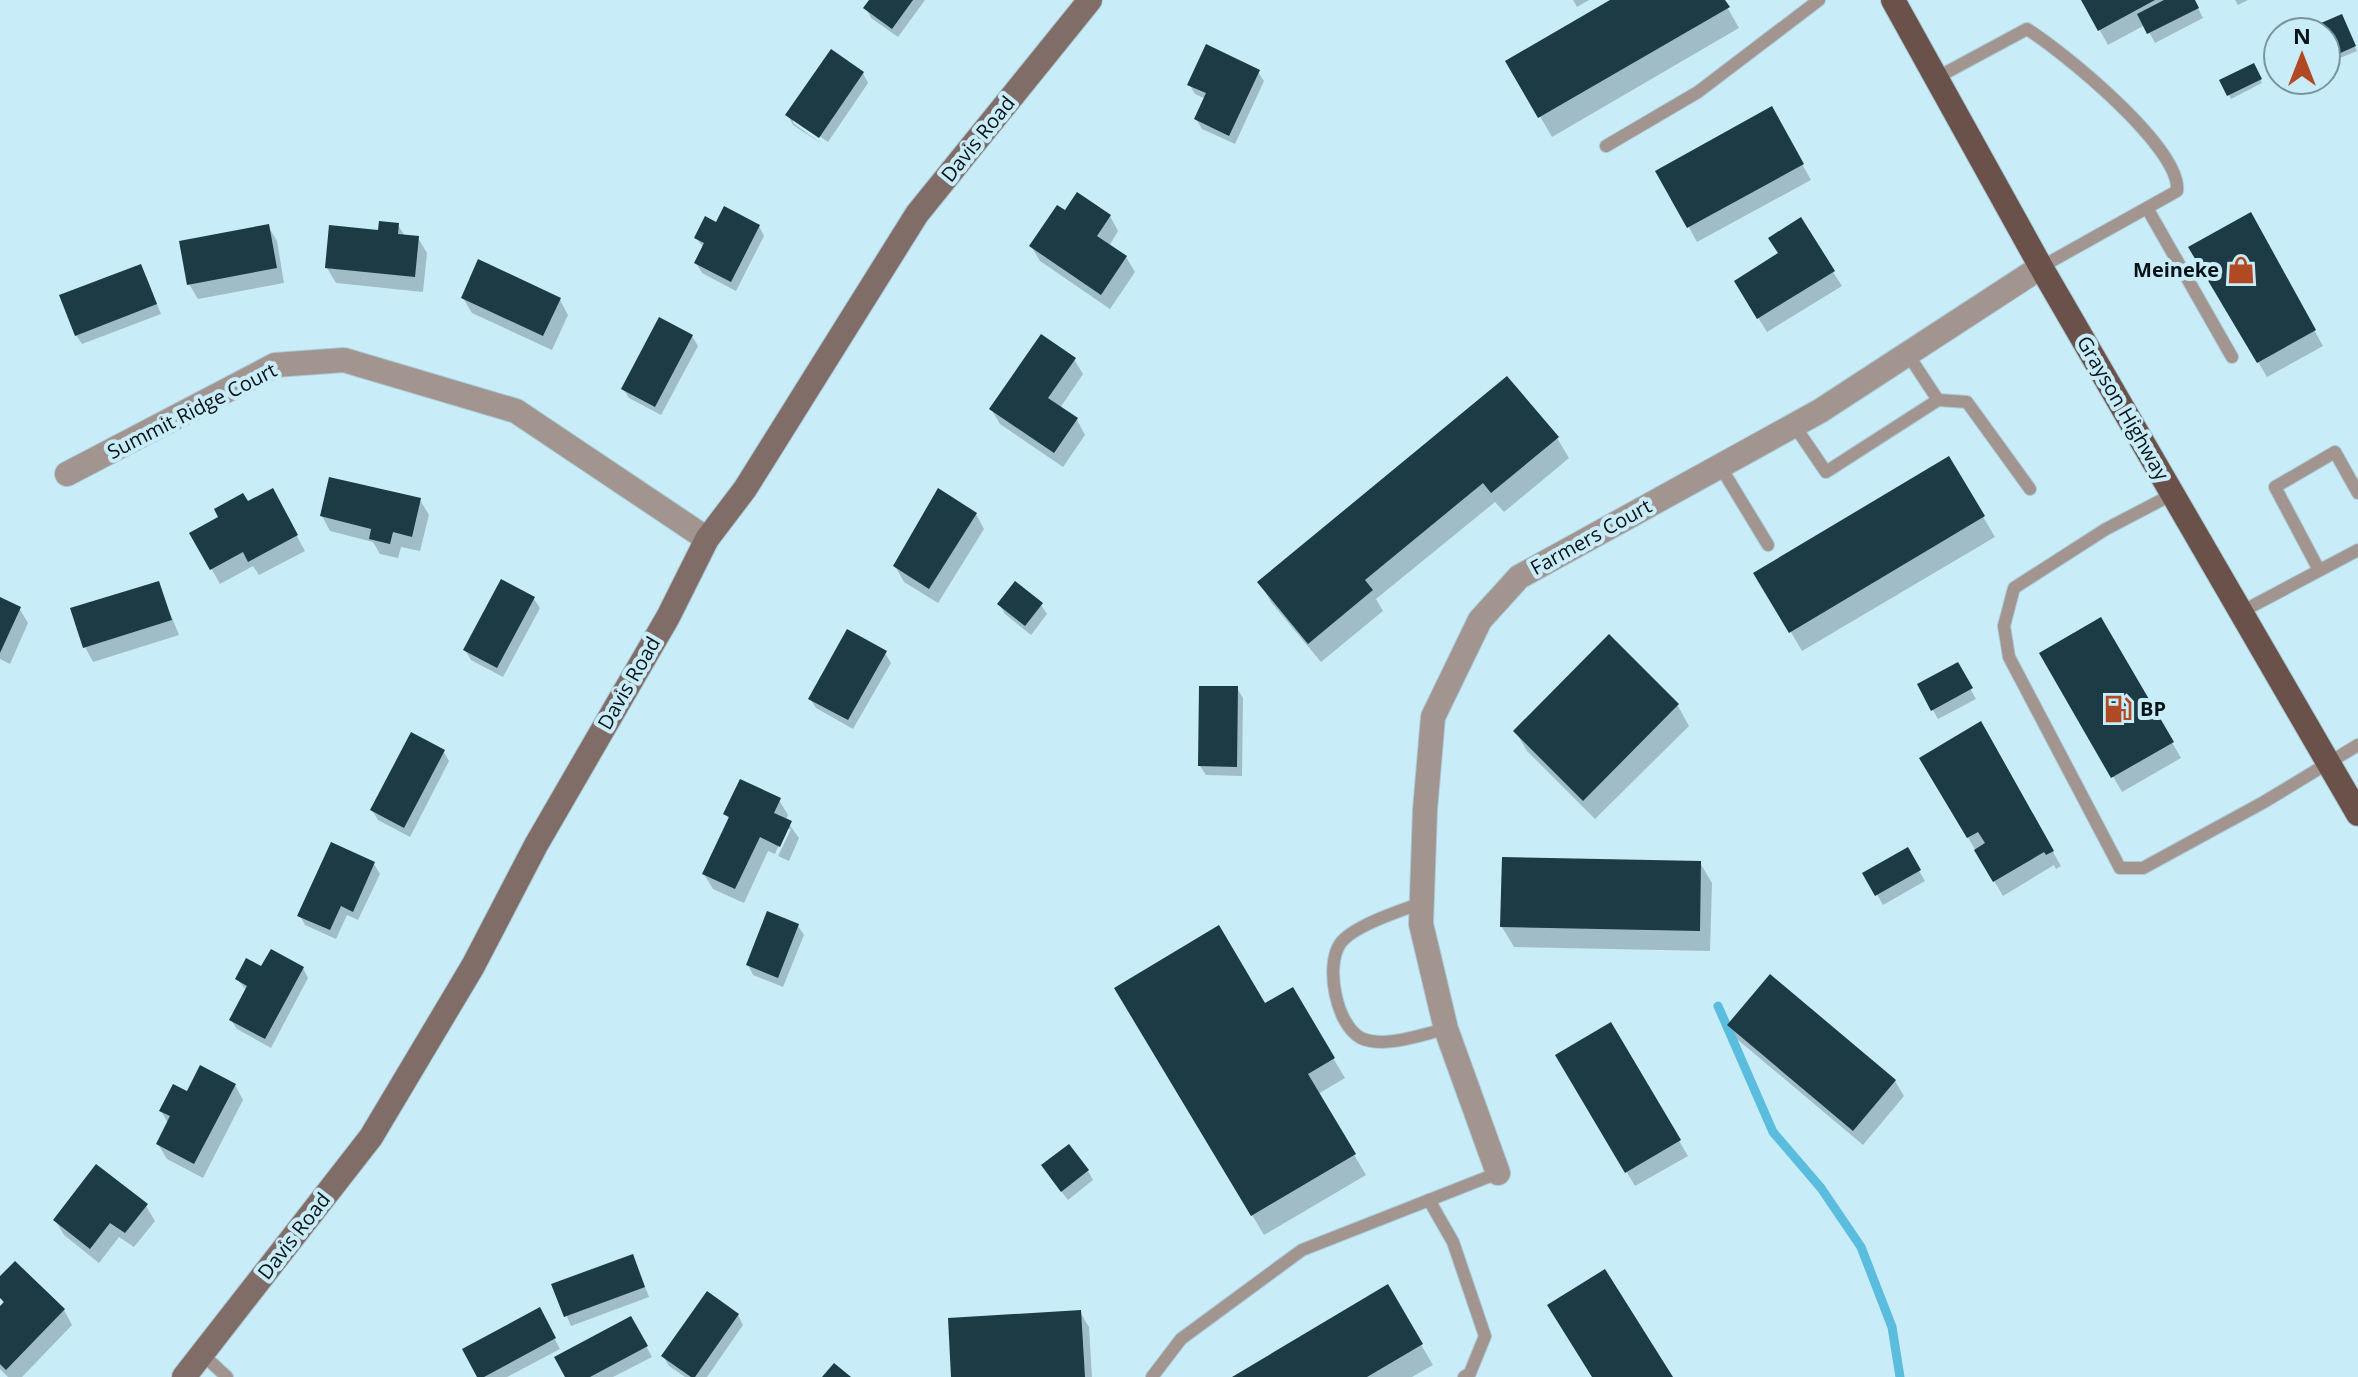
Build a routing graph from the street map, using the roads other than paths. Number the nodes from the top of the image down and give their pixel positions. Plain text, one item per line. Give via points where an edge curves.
1 (1090, 0) edge
2 (1819, 0) edge
3 (1893, 0) edge
4 (1936, 78) junction
5 (1606, 146) dead end
6 (2147, 208) junction
7 (2041, 267) junction
8 (1909, 356) junction
9 (2232, 357) dead end
10 (1938, 400) junction
11 (1794, 425) junction
12 (1720, 466) junction
13 (67, 474) dead end
14 (2030, 489) dead end
15 (2358, 493) edge
16 (2173, 494) junction
17 (707, 539) junction
18 (1768, 545) dead end
19 (2358, 550) edge
20 (2319, 570) junction
21 (2241, 612) junction
22 (2358, 745) edge
23 (2328, 762) junction
24 (2358, 814) edge
25 (1422, 903) junction
26 (1446, 1029) junction
27 (1498, 1173) joint
28 (1429, 1200) junction
29 (202, 1354) junction
30 (184, 1377) edge
31 (227, 1377) edge
32 (1152, 1377) edge
33 (1464, 1377) edge

1 - 17 street, Davis Road via 917,214 745,489
2 - 5 lane via 1698,92
3 - 4 main road, Grayson Highway
4 - 6 lane via 2027,29 2138,120 2163,154 2174,171 2177,191
4 - 7 main road, Grayson Highway
6 - 7 lane
6 - 9 lane
7 - 8 street, Farmers Court
7 - 16 main road, Grayson Highway
8 - 10 lane
8 - 11 street, Farmers Court
10 - 11 lane via 1826,472
10 - 14 lane via 1967,402
11 - 12 street, Farmers Court
12 - 18 lane
12 - 25 street, Farmers Court via 1519,577 1480,620 1433,717
13 - 17 street, Summit Ridge Court via 275,365 344,360 516,411
15 - 20 lane via 2335,452 2275,487
16 - 21 main road, Grayson Highway
16 - 23 lane via 2014,588 2004,626 2009,657 2120,868 2143,868
17 - 29 street, Davis Road via 473,966 371,1137
19 - 20 lane
20 - 21 lane
21 - 23 main road, Grayson Highway
22 - 23 lane
23 - 24 main road, Grayson Highway
25 - 26 street, Farmers Court via 1421,924
25 - 26 lane via 1342,941 1331,964 1334,989 1347,1023 1361,1038 1389,1042
26 - 27 street, Farmers Court
27 - 28 lane
28 - 32 lane via 1302,1250 1181,1339
28 - 33 lane via 1453,1242 1485,1336
29 - 30 street, Davis Road
29 - 31 lane

